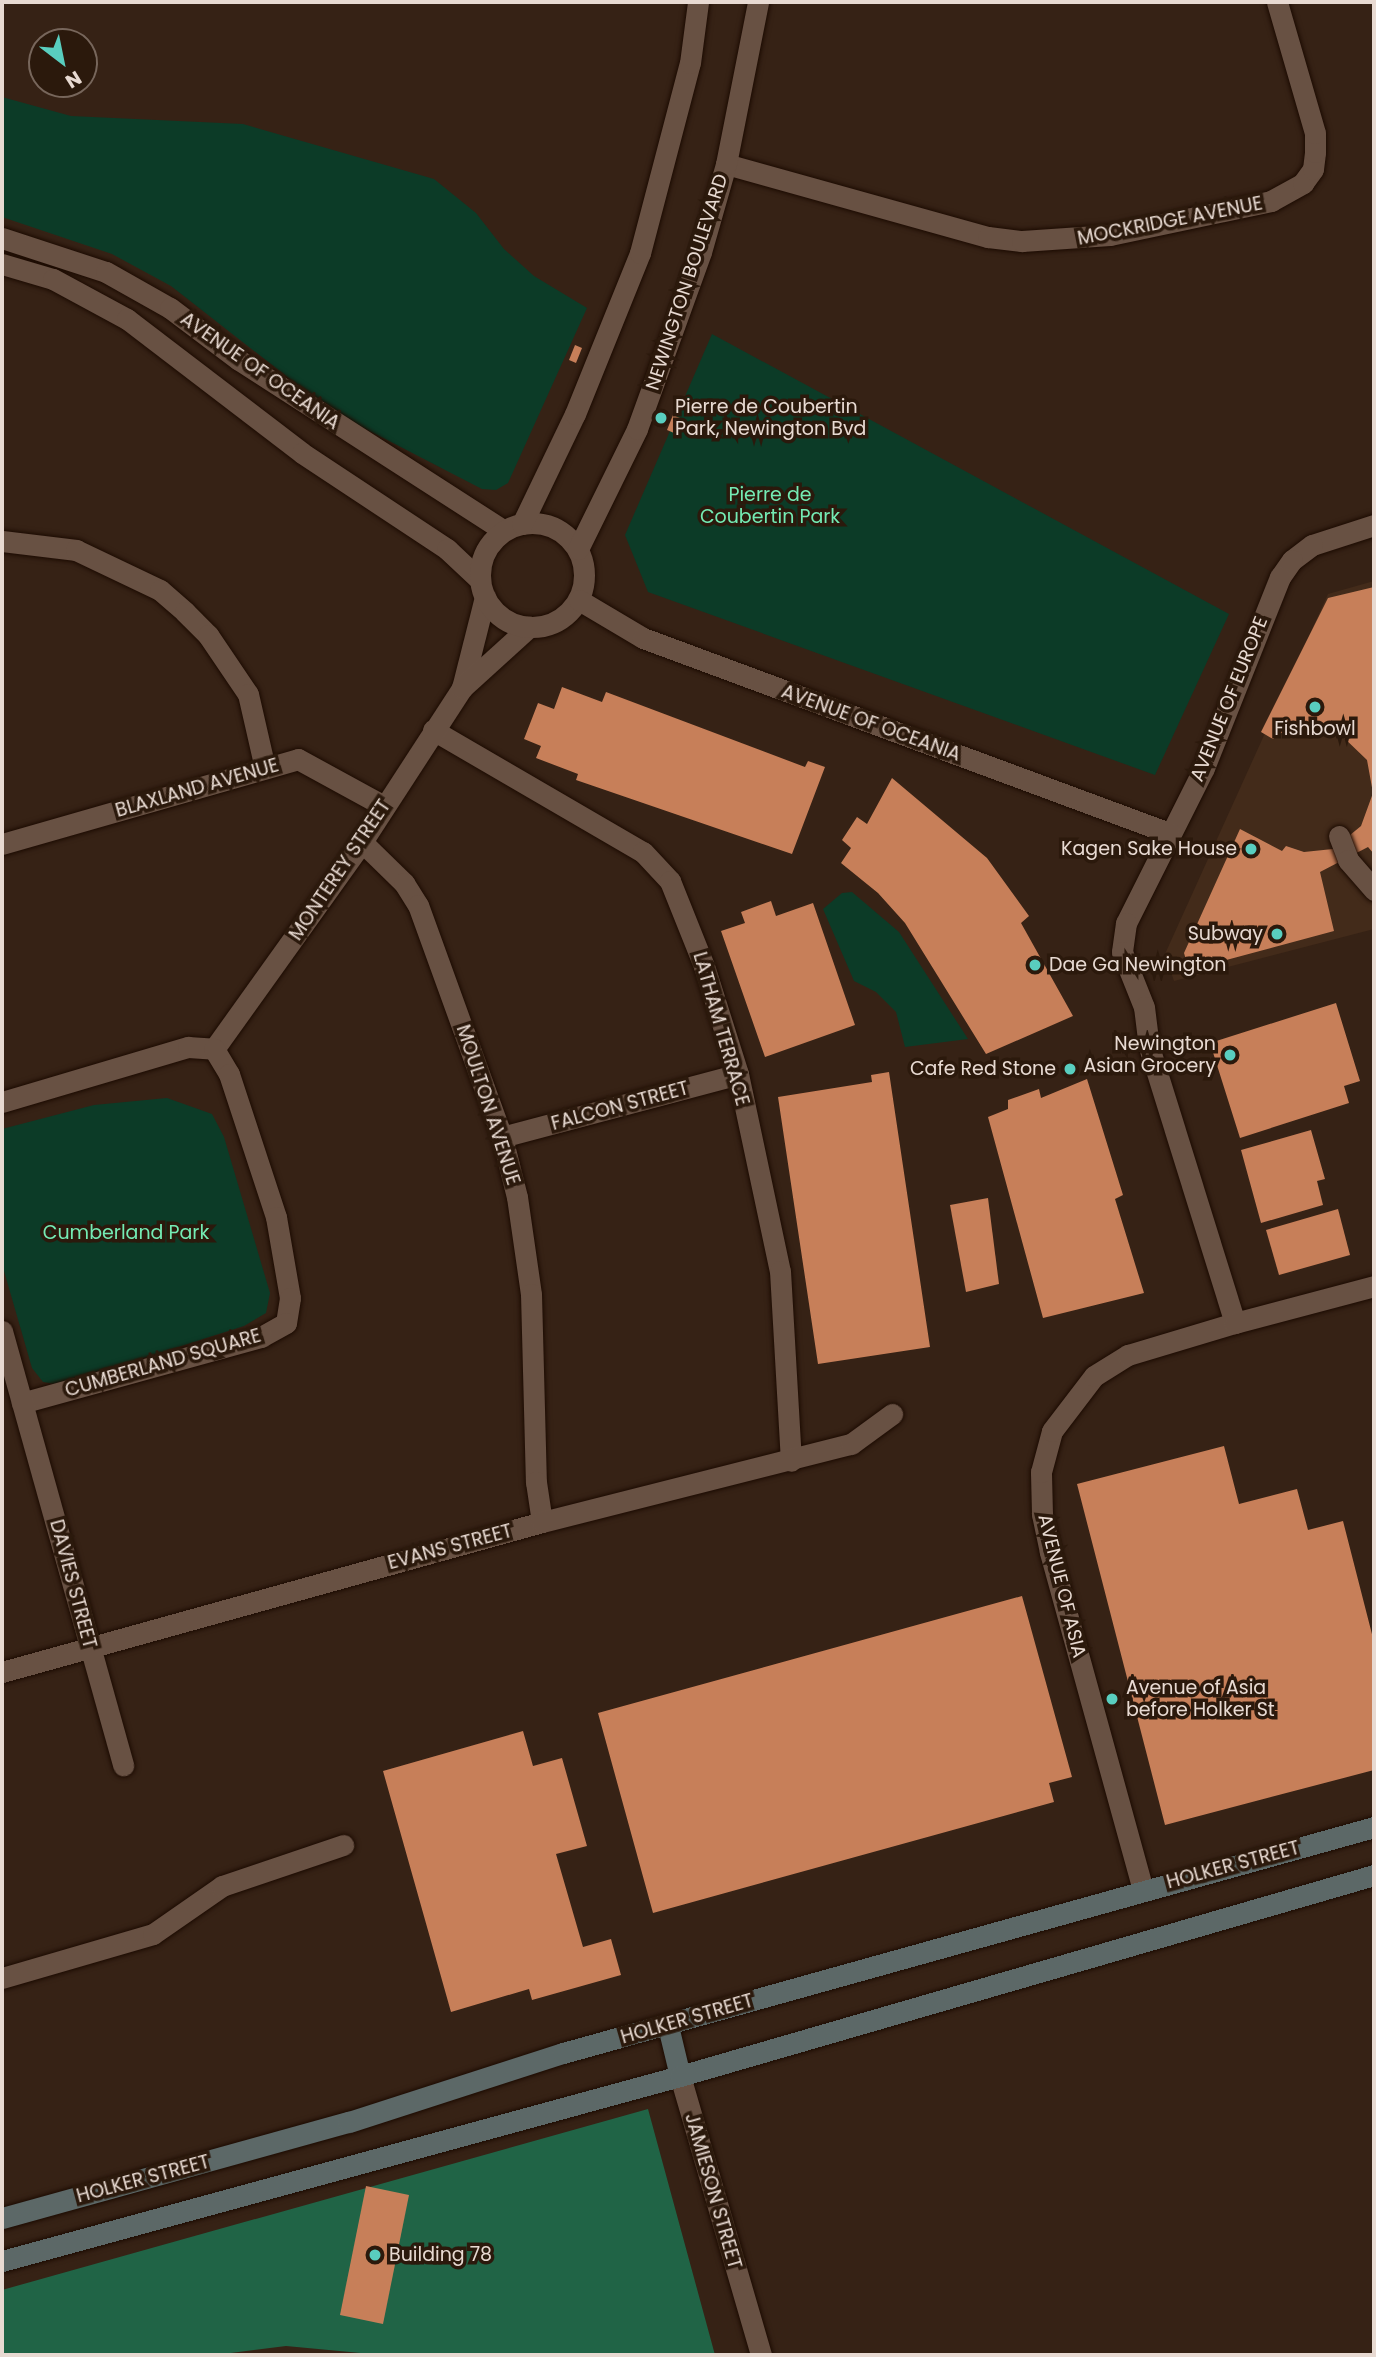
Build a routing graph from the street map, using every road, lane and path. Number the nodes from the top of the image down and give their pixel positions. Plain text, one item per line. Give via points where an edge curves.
1 (698, 2) edge
2 (758, 2) edge
3 (1277, 2) edge
4 (726, 164) junction
5 (2, 238) edge
6 (2, 264) edge
7 (1374, 525) edge
8 (513, 527) junction
9 (2, 541) edge
10 (578, 549) junction
11 (483, 589) junction
12 (579, 600) junction
13 (529, 627) junction
14 (461, 688) junction
15 (433, 730) junction
16 (265, 768) junction
17 (384, 806) junction
18 (1169, 833) junction
19 (1339, 836) dead end
20 (362, 842) junction
21 (2, 844) edge
22 (1374, 890) edge
23 (214, 1049) junction
24 (738, 1074) junction
25 (2, 1102) edge
26 (502, 1137) junction
27 (1374, 1286) edge
28 (1235, 1322) junction
29 (2, 1331) edge
30 (22, 1402) junction
31 (891, 1414) dead end
32 (791, 1461) junction
33 (542, 1522) junction
34 (90, 1645) junction
35 (2, 1672) edge
36 (123, 1765) dead end
37 (1374, 1827) edge
38 (343, 1846) dead end
39 (1374, 1875) edge
40 (1143, 1890) junction
41 (2, 1978) edge
42 (668, 2026) junction
43 (681, 2076) junction
44 (2, 2218) edge
45 (2, 2261) edge
46 (761, 2355) edge

1 - 8 street via 687,76 640,253 575,414
2 - 4 street, NEWINGTON BOULEVARD
3 - 4 street, MOCKRIDGE AVENUE via 1315,133 1315,152 1313,169 1303,183 1271,201 1110,235 1022,241 988,237
4 - 10 street, NEWINGTON BOULEVARD via 701,252 637,429
5 - 8 street, AVENUE OF OCEANIA via 106,272 170,308 239,360
6 - 11 street, AVENUE OF OCEANIA via 54,279 127,319 302,453 447,549
7 - 18 street, AVENUE OF EUROPE via 1312,545 1280,577 1204,768
8 - 10 street via 555,527
8 - 11 street via 485,552
9 - 16 street via 76,550 160,590 208,635 248,694
10 - 12 street via 585,574
11 - 13 street via 503,618
11 - 14 street, MONTEREY STREET
12 - 13 street via 552,623
12 - 18 street, AVENUE OF OCEANIA via 643,638
13 - 14 street, MONTEREY STREET
14 - 15 street, MONTEREY STREET
15 - 17 street, MONTEREY STREET
15 - 24 street, LATHAM TERRACE via 658,865 680,902
16 - 17 street, BLAXLAND AVENUE via 299,759
16 - 21 street, BLAXLAND AVENUE
17 - 20 street, MONTEREY STREET
18 - 28 street, AVENUE OF EUROPE via 1126,923 1122,951 1144,1007 1149,1047
19 - 22 street via 1348,860
20 - 23 street, MONTEREY STREET
20 - 26 street, MOULTON AVENUE via 404,883 418,905
23 - 25 street via 188,1047
23 - 30 street, CUMBERLAND SQUARE via 229,1074 276,1217 290,1298 286,1323 261,1336
24 - 26 street, FALCON STREET
24 - 32 street, LATHAM TERRACE via 780,1271
26 - 33 street, MOULTON AVENUE via 517,1197 531,1294 536,1482
27 - 28 street, AVENUE OF ASIA
28 - 40 street, AVENUE OF ASIA via 1128,1355 1094,1376 1052,1431 1041,1472 1042,1514 1050,1552
29 - 30 street
30 - 34 street, DAVIES STREET
31 - 32 street, EVANS STREET via 851,1444
32 - 33 street, EVANS STREET
33 - 34 street, EVANS STREET
34 - 35 street, EVANS STREET
34 - 36 street, DAVIES STREET
37 - 40 main road, HOLKER STREET
38 - 41 street via 232,1881 153,1934
39 - 43 main road
40 - 42 main road, HOLKER STREET
42 - 43 main road, JAMIESON STREET
42 - 44 main road, HOLKER STREET via 563,2053 349,2122
43 - 45 main road
43 - 46 street, JAMIESON STREET

